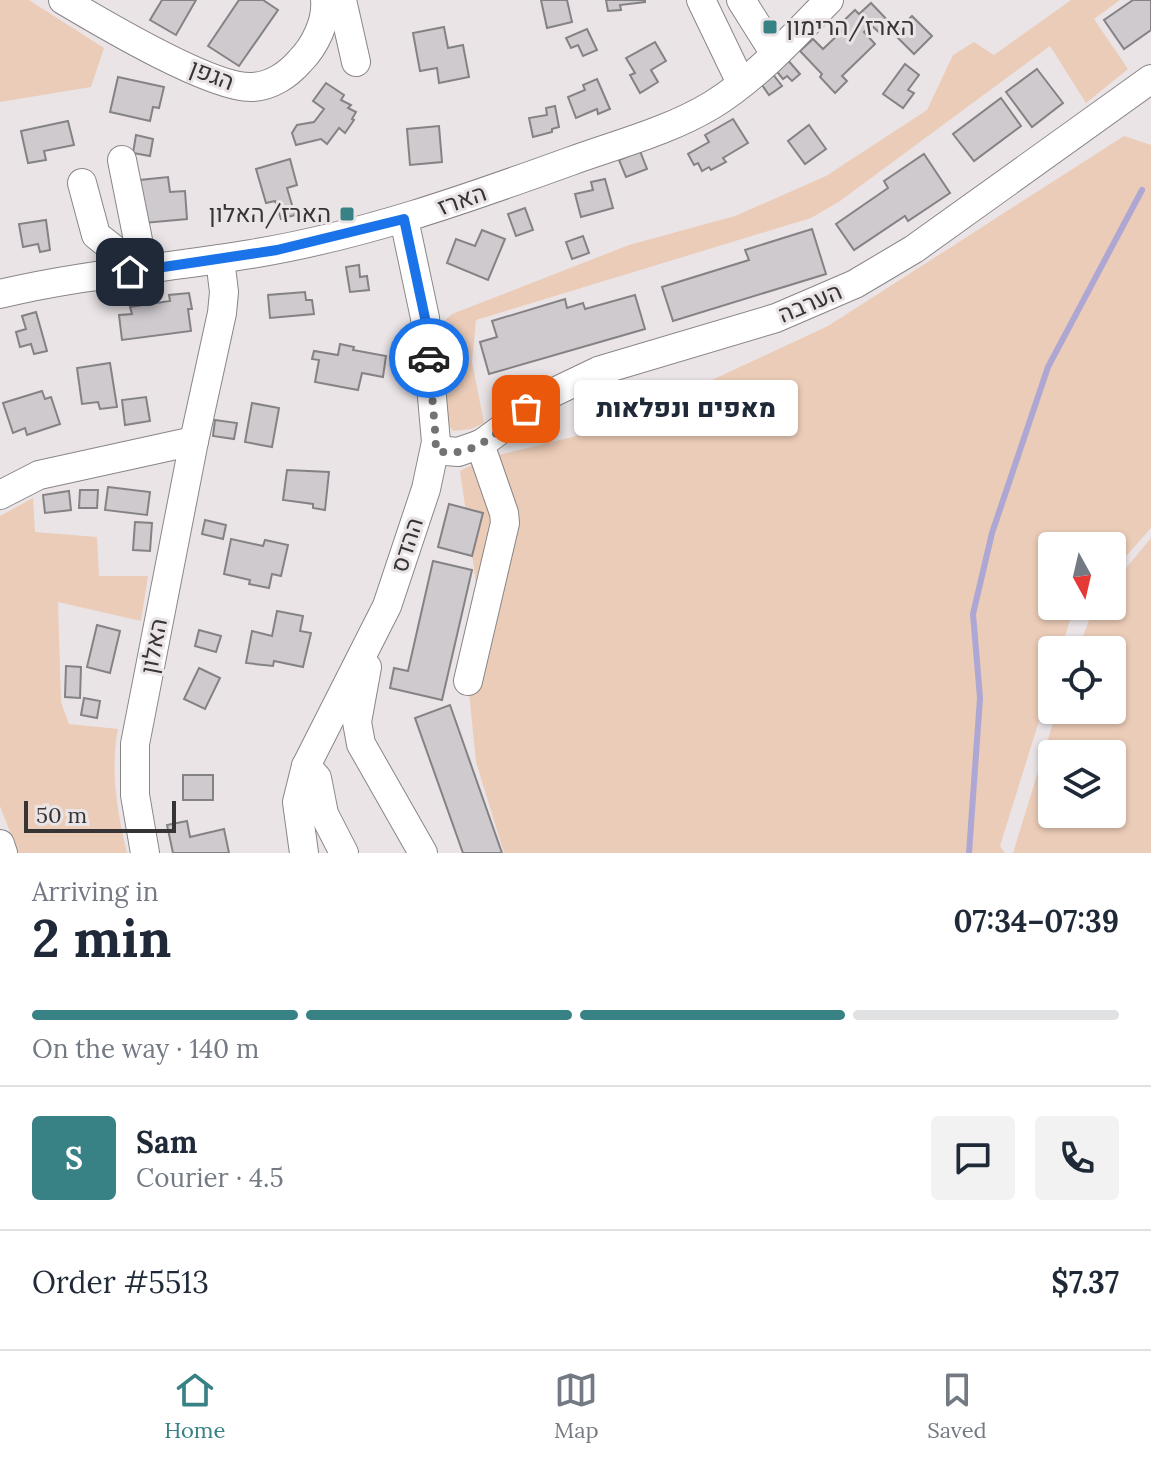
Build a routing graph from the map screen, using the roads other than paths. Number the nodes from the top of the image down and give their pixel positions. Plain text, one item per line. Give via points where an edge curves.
1 (63, 0) edge
2 (325, 0) edge
3 (342, 0) edge
4 (701, 0) edge
5 (741, 0) edge
6 (829, 0) edge
7 (775, 54) junction
8 (356, 62) dead end
9 (1151, 79) edge
10 (741, 83) junction
11 (122, 160) dead end
12 (82, 183) dead end
13 (404, 219) junction
14 (220, 259) junction
15 (137, 271) junction
16 (0, 294) edge
17 (194, 441) junction
18 (480, 444) junction
19 (435, 450) junction
20 (0, 495) edge
21 (368, 644) junction
22 (468, 681) dead end
23 (306, 766) junction
24 (0, 844) edge
25 (3, 853) edge
26 (145, 853) edge
27 (304, 853) edge
28 (344, 853) edge
29 (423, 853) edge

1 - 2 street, הגפן via 218,81 251,88 276,81 308,53 320,29
3 - 8 street
4 - 10 street
5 - 7 street
6 - 7 street, הארז
7 - 10 street, הארז
9 - 18 street, הערבה via 874,274 776,318 571,382
10 - 13 street, הארז via 679,121
11 - 15 street
12 - 15 street via 96,235
13 - 14 street, הארז
13 - 19 street, ההדס via 425,318
14 - 15 street, הארז
14 - 17 street, האלון via 223,308
15 - 16 street, הארז
17 - 20 street via 39,475
17 - 26 street, האלון via 135,744 135,795
18 - 19 street, הערבה via 458,452
18 - 22 street via 505,523
19 - 21 street, ההדס via 387,606
21 - 23 street, ההדס
21 - 29 street via 357,722 361,744
23 - 27 street, ההדס via 297,802
23 - 28 street via 317,778 324,814
24 - 25 street

